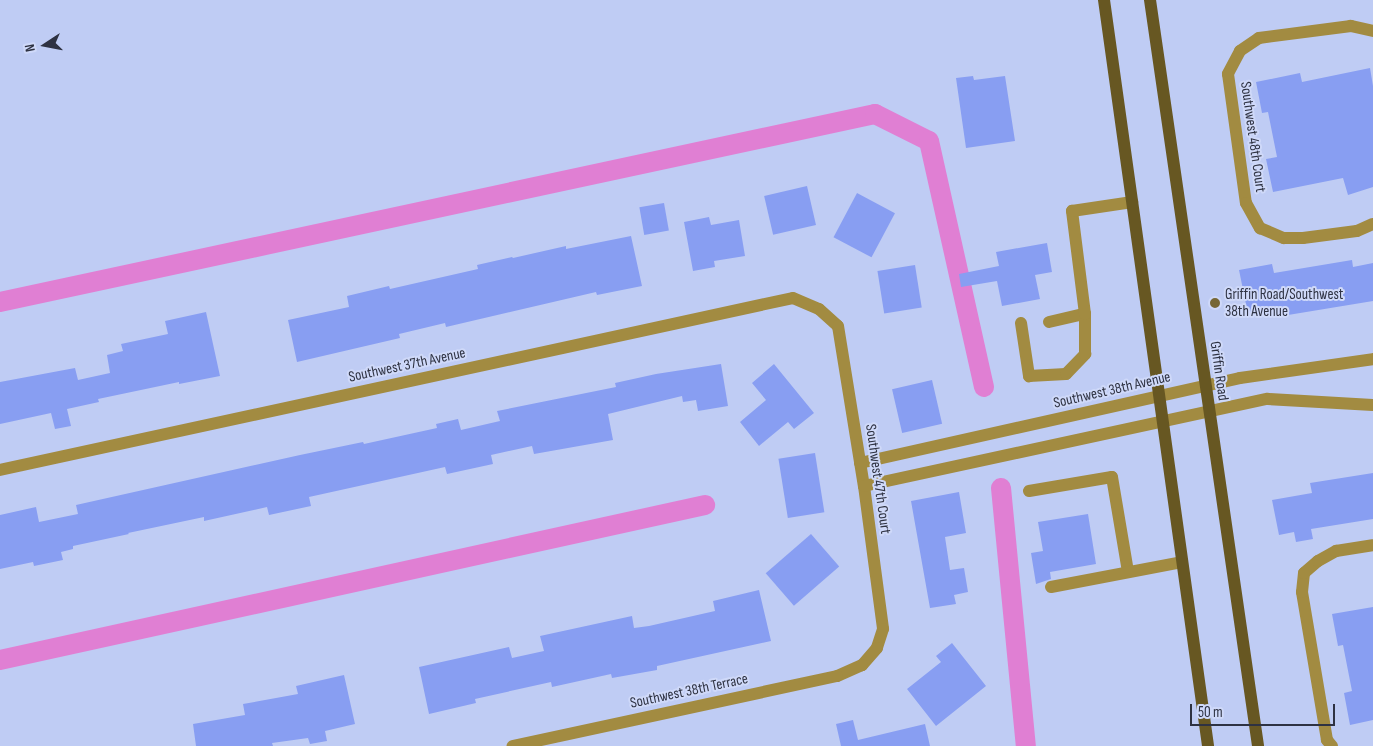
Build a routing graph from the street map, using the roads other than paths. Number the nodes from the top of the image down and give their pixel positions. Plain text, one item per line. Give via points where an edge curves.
1 (1104, 0) edge
2 (1150, 0) edge
3 (1373, 31) edge
4 (1132, 202) junction
5 (1373, 224) edge
6 (819, 309) joint
7 (1085, 314) junction
8 (1049, 322) dead end
9 (1021, 323) dead end
10 (1373, 359) edge
11 (1205, 386) junction
12 (1159, 396) junction
13 (1373, 405) edge
14 (1209, 411) junction
15 (1163, 420) junction
16 (860, 463) junction
17 (0, 470) edge
18 (864, 486) junction
19 (1029, 491) dead end
20 (1373, 546) edge
21 (1182, 562) junction
22 (1128, 572) junction
23 (1051, 587) dead end
24 (869, 658) joint
25 (512, 746) edge
26 (1208, 746) edge
27 (1258, 746) edge
28 (1332, 746) edge

1 - 4 main road
2 - 11 main road, Griffin Road
3 - 5 street, Southwest 48th Court via 1351,26 1259,38 1240,51 1228,74 1246,202 1260,228 1284,238 1302,238 1356,231
4 - 7 street via 1072,211
4 - 12 main road
6 - 16 street, Southwest 47th Court via 838,326
6 - 17 street, Southwest 37th Avenue via 793,298
7 - 8 street
7 - 9 street via 1085,354 1066,374 1029,376
10 - 11 street, Southwest 38th Avenue
11 - 12 street, Southwest 38th Avenue
11 - 14 main road, Griffin Road
12 - 15 main road
12 - 16 street, Southwest 38th Avenue
13 - 14 street via 1268,399
14 - 15 street
14 - 27 main road, Griffin Road
15 - 18 street
15 - 21 main road
16 - 18 street, Southwest 47th Court
18 - 24 street, Southwest 47th Court via 883,629 878,648
19 - 22 street via 1112,477
20 - 28 street via 1336,551 1304,574 1302,592 1327,740
21 - 22 street
21 - 26 main road
22 - 23 street
24 - 25 street, Southwest 38th Terrace via 862,665 837,676

